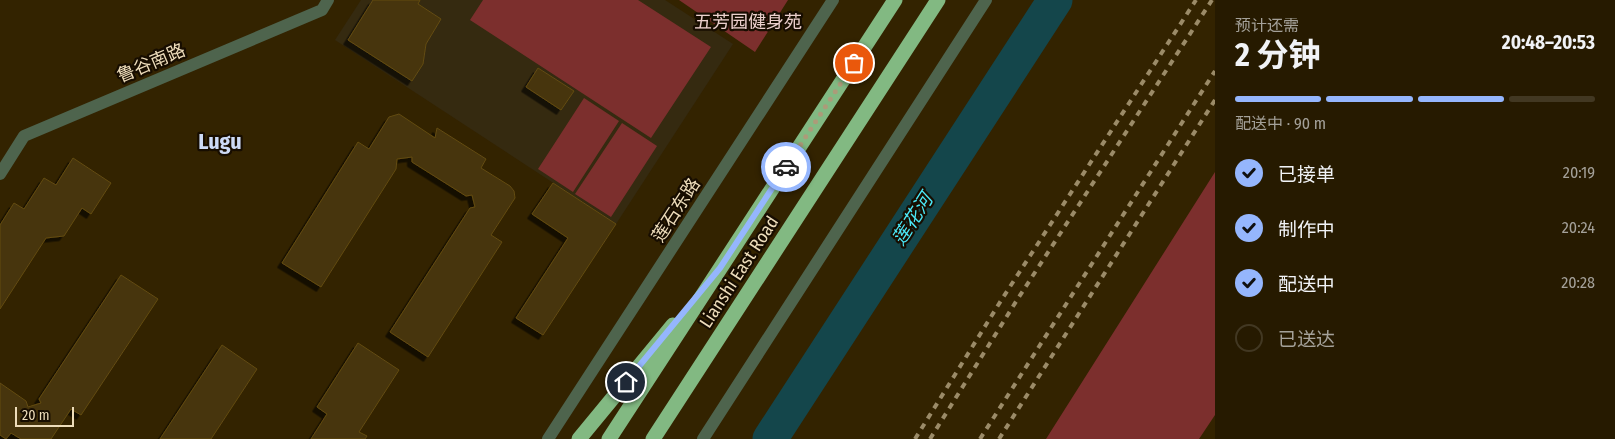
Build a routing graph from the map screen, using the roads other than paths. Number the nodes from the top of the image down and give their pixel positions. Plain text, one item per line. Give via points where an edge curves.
1 (328, 0) edge
2 (833, 0) edge
3 (895, 0) edge
4 (938, 0) edge
5 (986, 0) edge
6 (0, 174) edge
7 (720, 268) junction
8 (548, 439) edge
9 (579, 439) edge
10 (609, 439) edge
11 (653, 439) edge
12 (703, 439) edge

1 - 6 street, 鲁谷南路 via 322,10 24,136
2 - 8 street, 莲石东路
3 - 7 highway, Lianshi East Road
4 - 11 highway, Lianshi East Road
5 - 12 street
7 - 9 highway
7 - 10 highway, Lianshi East Road

